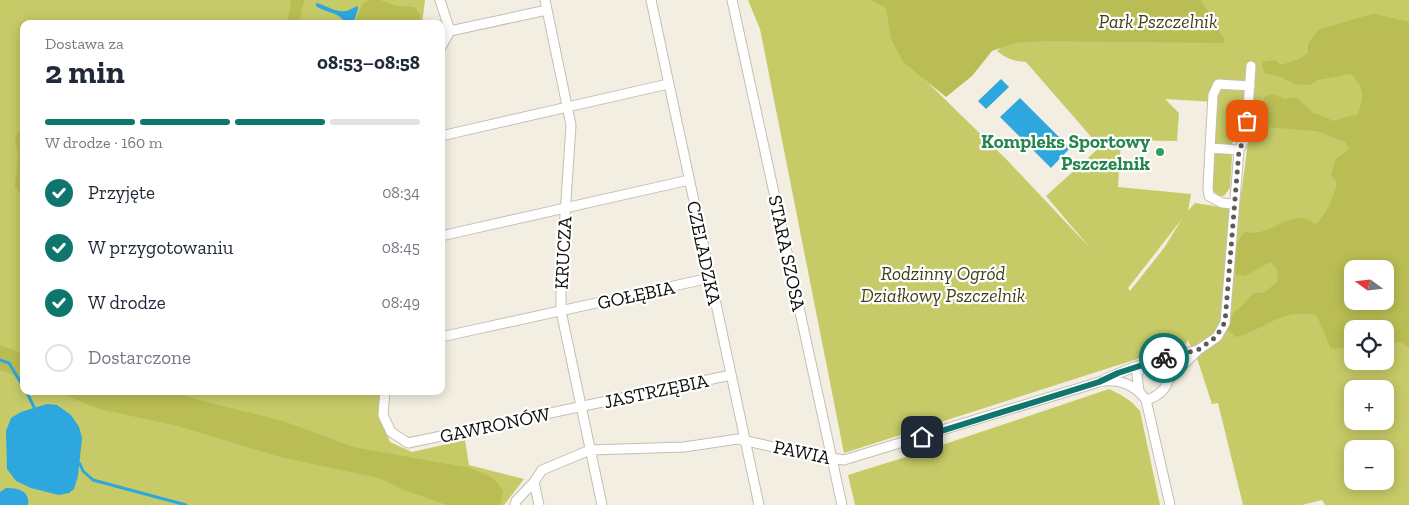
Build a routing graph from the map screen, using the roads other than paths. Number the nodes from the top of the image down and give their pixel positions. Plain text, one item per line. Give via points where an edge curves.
1 (440, 0) edge
2 (651, 0) edge
3 (732, 0) edge
4 (546, 5) edge
5 (450, 32) junction
6 (445, 40) edge
7 (1251, 66) dead end
8 (668, 84) junction
9 (1250, 86) junction
10 (568, 107) junction
11 (445, 135) edge
12 (1210, 148) junction
13 (1239, 150) junction
14 (689, 180) junction
15 (1234, 204) junction
16 (565, 209) junction
17 (445, 235) edge
18 (710, 278) junction
19 (562, 311) junction
20 (445, 336) edge
21 (1198, 350) junction
22 (1155, 362) junction
23 (1142, 365) junction
24 (731, 375) junction
25 (1099, 382) junction
26 (1166, 382) junction
27 (1139, 391) junction
28 (385, 395) edge
29 (1146, 400) junction
30 (582, 407) junction
31 (745, 440) junction
32 (590, 450) junction
33 (832, 459) junction
34 (534, 482) junction
35 (515, 505) edge
36 (539, 505) edge
37 (602, 505) edge
38 (759, 505) edge
39 (842, 505) edge
40 (1170, 505) edge

1 - 5 street
2 - 8 street, CZELADZKA
3 - 33 street, STARA SZOSA
4 - 5 street
4 - 10 street, KRUCZA
5 - 6 street
7 - 9 street
8 - 10 street
8 - 14 street, CZELADZKA
9 - 12 street via 1218,84 1213,94
9 - 13 street via 1246,136
10 - 11 street
10 - 16 street, KRUCZA via 571,132
12 - 13 street
12 - 15 street via 1209,196 1222,203
13 - 15 street
14 - 16 street
14 - 18 street, CZELADZKA
15 - 21 street via 1225,322 1216,337
16 - 17 street
16 - 19 street, KRUCZA
18 - 19 street, GOŁĘBIA
18 - 24 street, CZELADZKA
19 - 20 street, GOŁĘBIA
19 - 30 street, KRUCZA
21 - 22 street
21 - 26 street
22 - 23 street
22 - 26 street via 1165,370
23 - 25 street
23 - 27 street via 1137,375
24 - 30 street, JASTRZĘBIA
24 - 31 street, CZELADZKA
25 - 27 street, PAWIA via 1122,382
25 - 33 street, PAWIA via 851,459
26 - 29 street via 1163,392
27 - 29 street, PAWIA
28 - 30 street, GAWRONÓW via 383,416 391,432 408,443
29 - 40 street
30 - 32 street, KRUCZA
31 - 32 street, PAWIA via 684,447
31 - 33 street, PAWIA
31 - 38 street, CZELADZKA
32 - 34 street via 542,470
32 - 37 street, KRUCZA
33 - 39 street, STARA SZOSA
34 - 35 street
34 - 36 street

